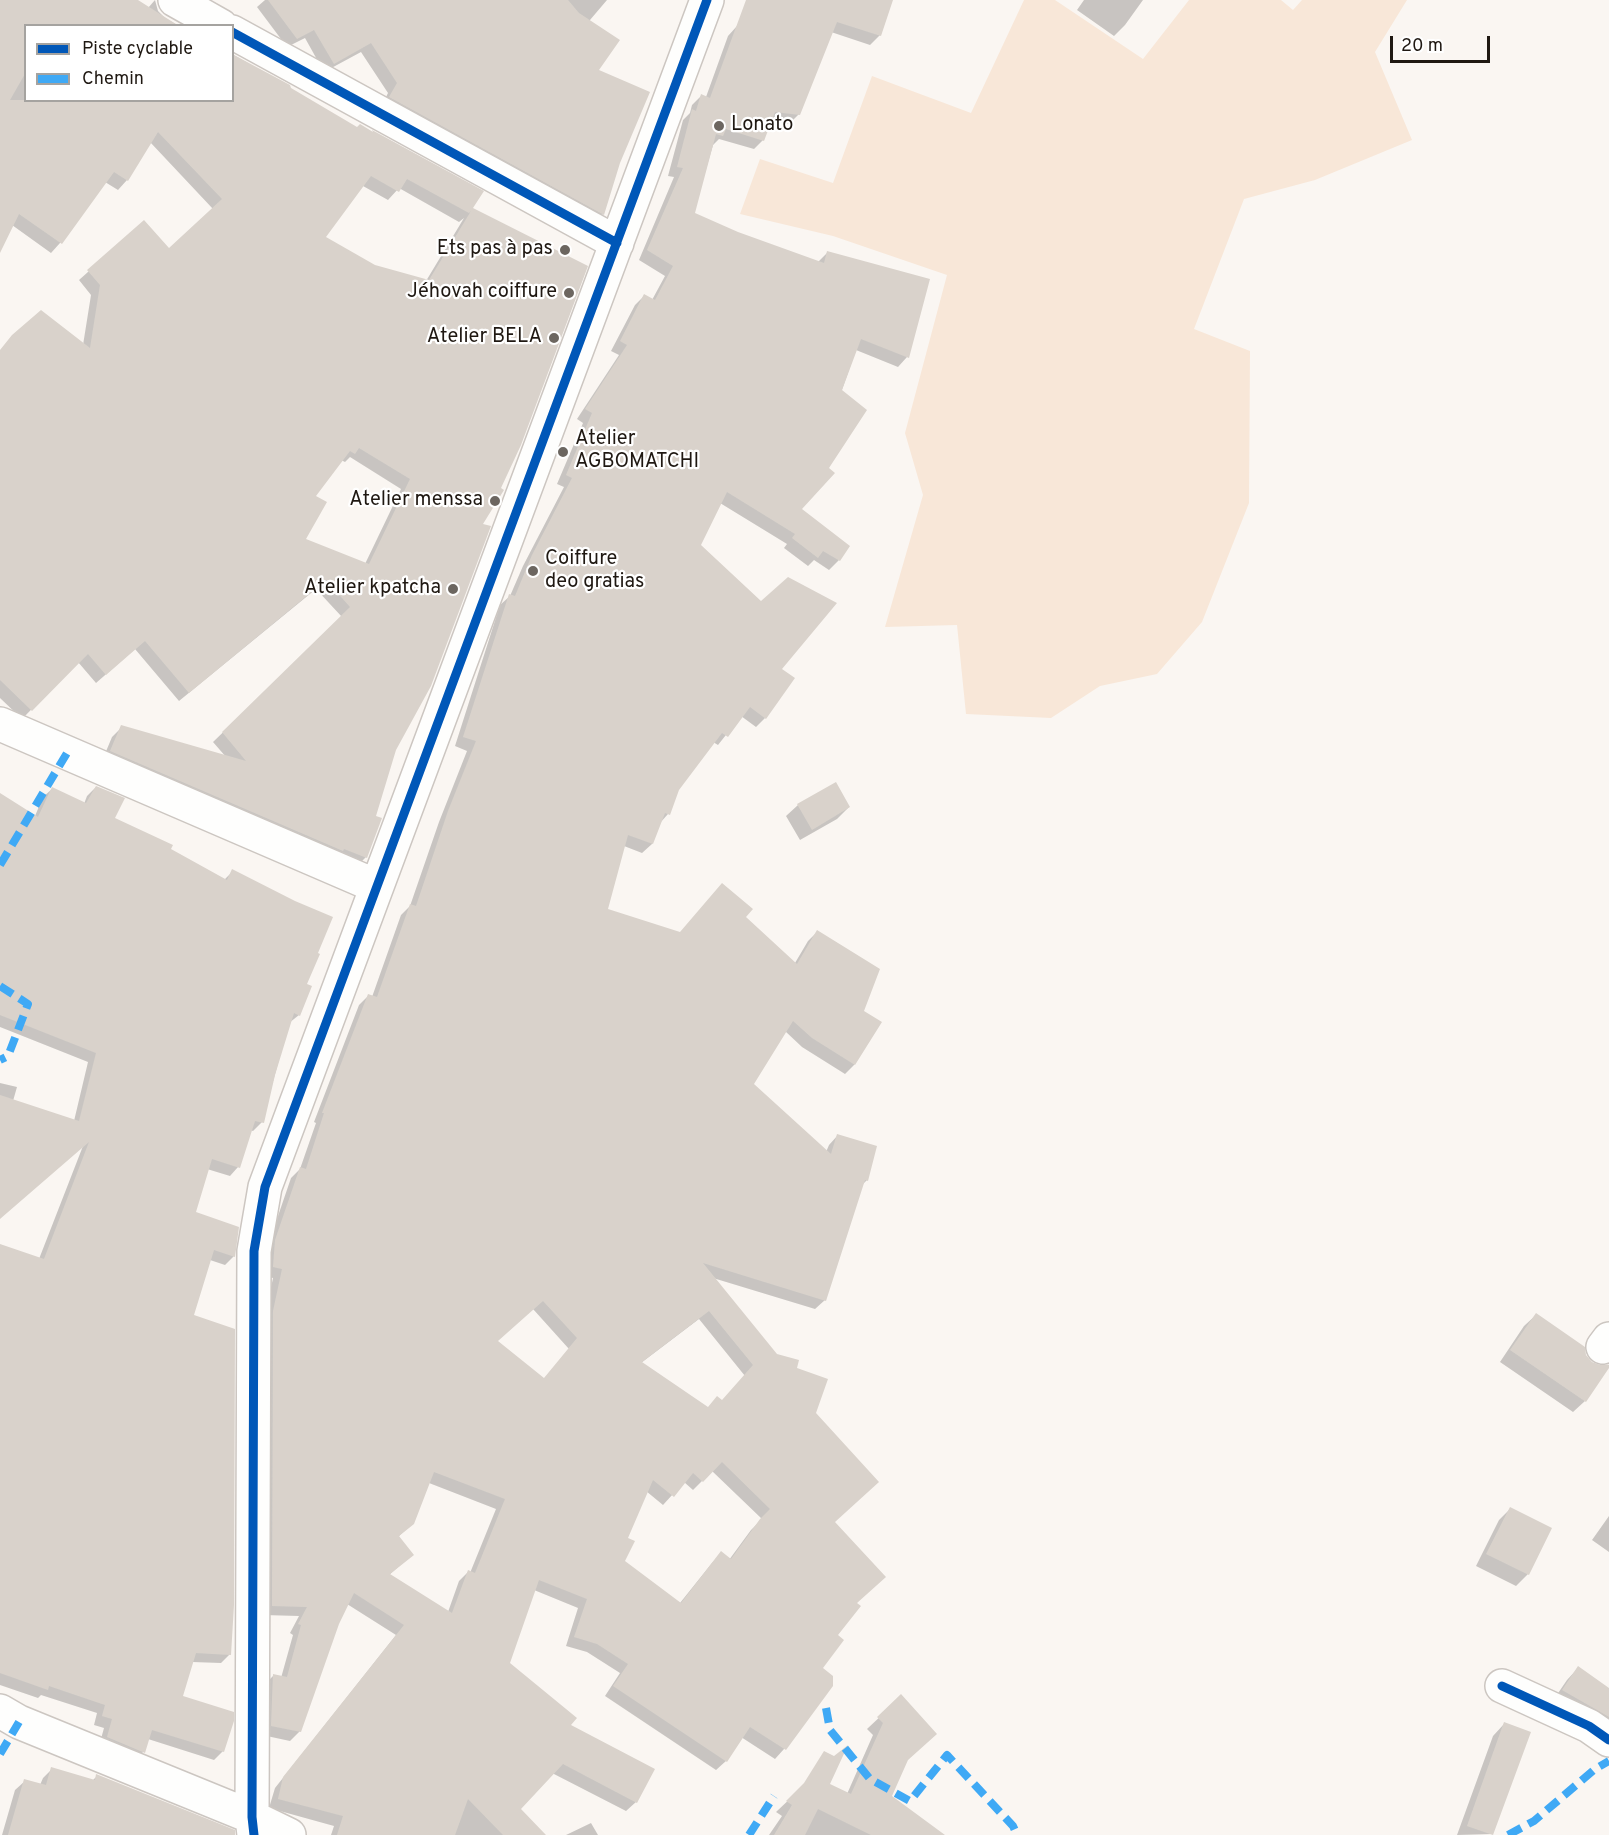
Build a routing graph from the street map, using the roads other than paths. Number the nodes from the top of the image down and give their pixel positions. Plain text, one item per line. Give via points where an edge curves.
1 (175, 0) edge
2 (707, 0) edge
3 (217, 24) edge
4 (234, 33) edge
5 (617, 243) junction
6 (0, 724) edge
7 (376, 886) junction
8 (1502, 1686) dead end
9 (0, 1711) edge
10 (1609, 1740) edge
11 (253, 1826) edge
12 (289, 1835) edge

1 - 3 street
2 - 5 street
4 - 5 street
5 - 7 street
6 - 7 street
7 - 11 street via 265,1187 254,1251
8 - 10 street via 1589,1726
9 - 11 street
11 - 12 street

